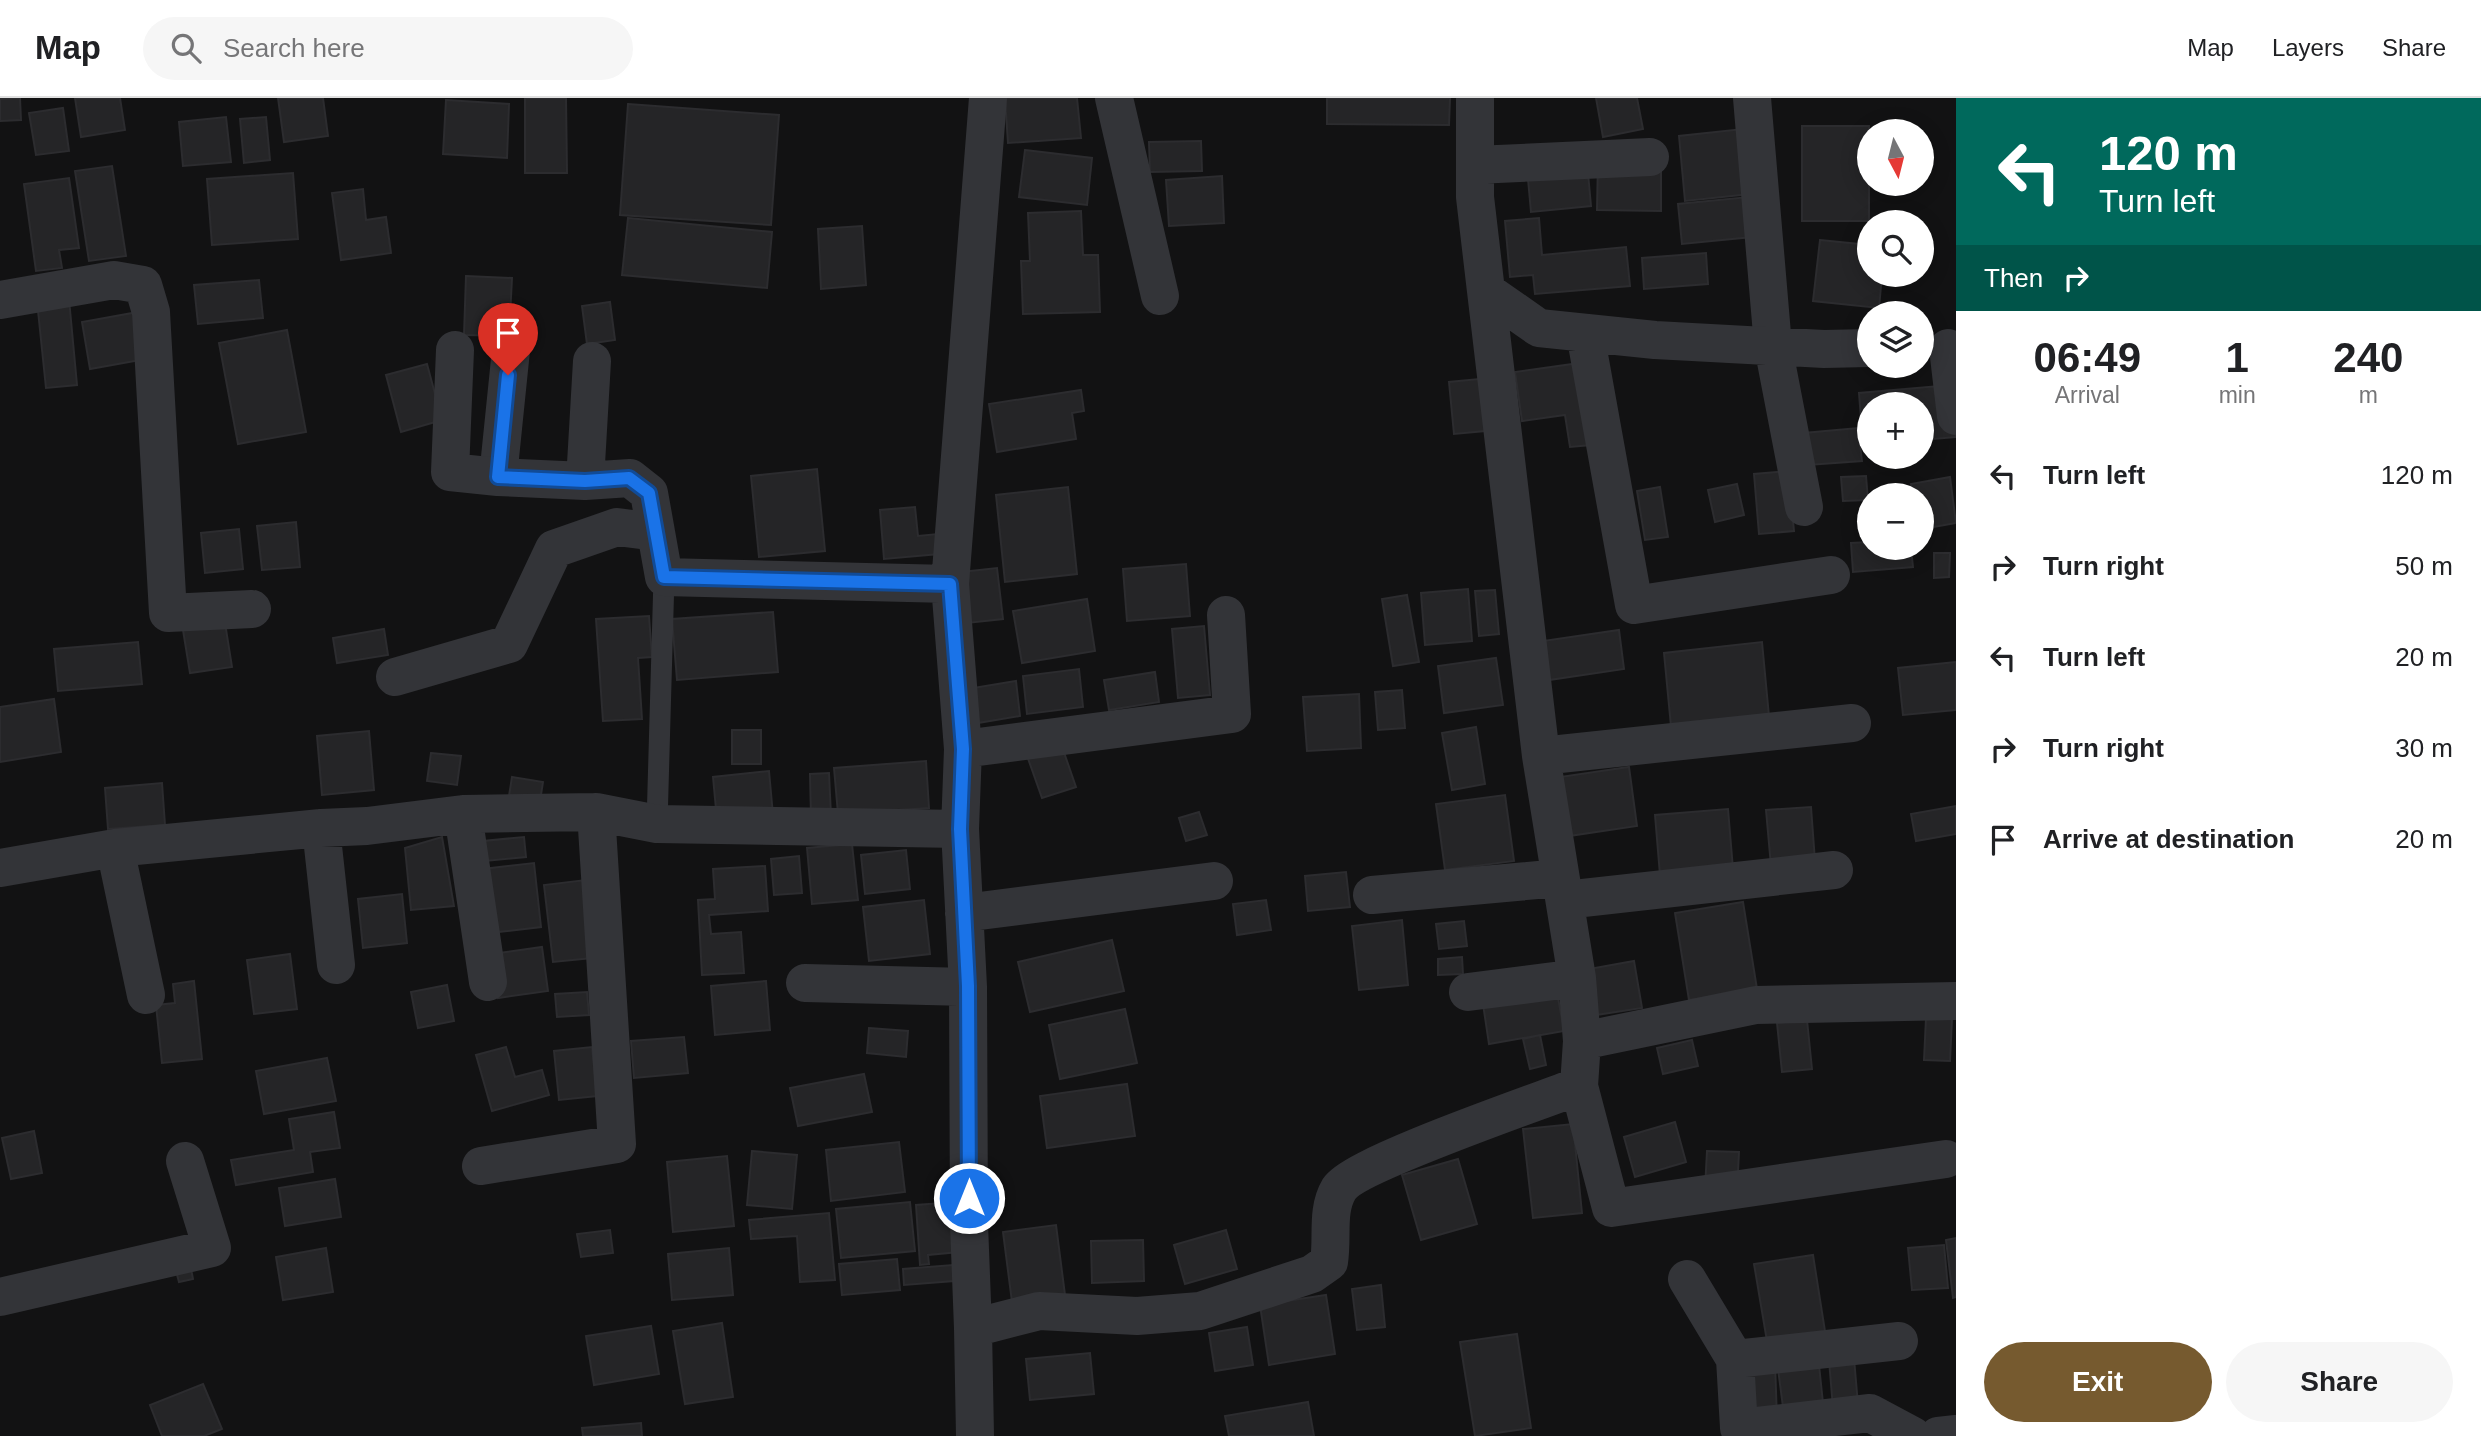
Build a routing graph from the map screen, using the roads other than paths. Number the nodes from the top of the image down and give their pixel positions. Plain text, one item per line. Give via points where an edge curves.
1 (988, 98) edge
2 (1114, 98) edge
3 (1475, 98) edge
4 (1752, 98) edge
5 (1650, 157) dead end
6 (1475, 165) junction
7 (1486, 291) junction
8 (1160, 296) dead end
9 (0, 300) edge
10 (1585, 333) junction
11 (1773, 346) junction
12 (1857, 348) edge
13 (1942, 348) edge
14 (455, 350) dead end
15 (511, 350) dead end
16 (592, 361) dead end
17 (1956, 416) edge
18 (498, 477) junction
19 (585, 481) junction
20 (1804, 507) dead end
21 (656, 532) junction
22 (1831, 575) dead end
23 (664, 577) junction
24 (950, 584) junction
25 (252, 609) dead end
26 (1226, 615) dead end
27 (395, 677) dead end
28 (1852, 723) dead end
29 (963, 749) junction
30 (1541, 756) junction
31 (596, 812) junction
32 (463, 814) junction
33 (657, 824) junction
34 (321, 828) junction
35 (960, 829) junction
36 (115, 848) junction
37 (0, 868) edge
38 (1834, 870) dead end
39 (1214, 881) dead end
40 (1563, 889) junction
41 (1372, 895) dead end
42 (964, 913) junction
43 (336, 965) dead end
44 (1577, 978) junction
45 (488, 982) dead end
46 (805, 983) dead end
47 (968, 986) junction
48 (1468, 992) dead end
49 (146, 995) dead end
50 (1956, 1001) edge
51 (1582, 1041) junction
52 (1579, 1086) junction
53 (1946, 1159) dead end
54 (185, 1161) dead end
55 (481, 1166) dead end
56 (1687, 1279) dead end
57 (0, 1297) edge
58 (973, 1328) junction
59 (1899, 1341) dead end
60 (1735, 1359) junction
61 (1956, 1434) edge
62 (975, 1436) edge
63 (1913, 1436) edge
64 (1938, 1436) edge

1 - 24 street
2 - 8 street
3 - 6 street
4 - 11 street
5 - 6 street
6 - 7 street
7 - 10 street via 1539,328
7 - 30 street
9 - 25 street via 114,280 143,285 151,312 168,612
10 - 11 street
10 - 22 street via 1634,605
11 - 12 street
11 - 20 street
13 - 17 street
14 - 18 street via 450,472
15 - 18 street
16 - 19 street
18 - 19 street
19 - 21 street via 629,478 649,493
21 - 23 street
21 - 27 street via 617,527 554,549 509,643
23 - 24 street
23 - 33 lane
24 - 29 street
26 - 29 street via 1232,714
28 - 30 street
29 - 35 street
30 - 40 street
31 - 32 street
31 - 33 street
31 - 55 street via 617,1144
32 - 34 street
32 - 45 street
33 - 35 street
34 - 36 street
34 - 43 street
35 - 42 street
36 - 37 street
36 - 49 street
38 - 40 street
39 - 42 street
40 - 41 street
40 - 44 street
42 - 47 street
44 - 48 street
44 - 51 street
46 - 47 street
47 - 58 street
50 - 51 street via 1756,1005
51 - 52 street
52 - 53 street via 1611,1208
52 - 58 street via 1361,1172 1340,1187 1330,1211 1329,1262 1312,1274 1200,1311 1136,1316 1039,1311
54 - 57 street via 212,1248
56 - 60 street
58 - 62 street
59 - 60 street
60 - 63 street via 1739,1428 1870,1413
61 - 64 street

